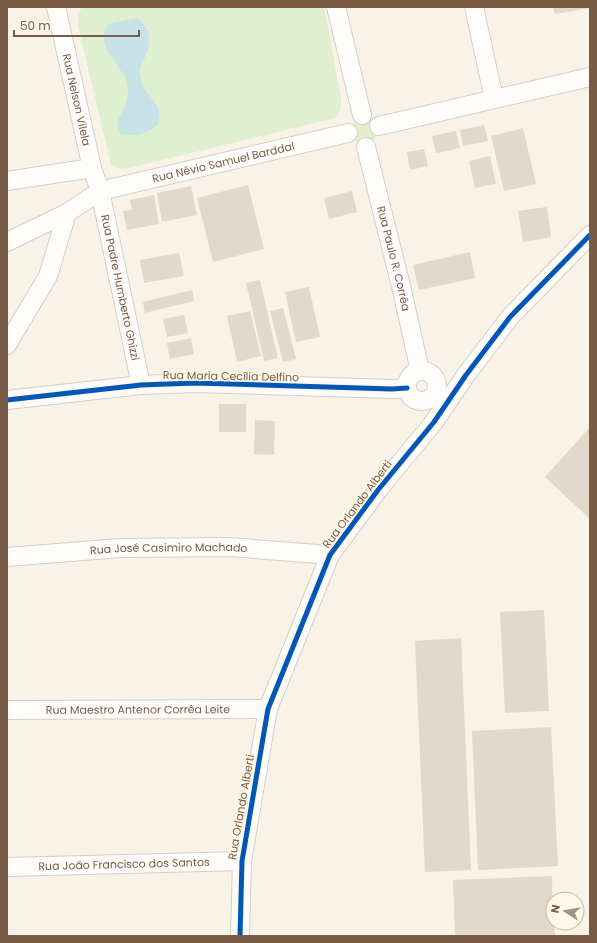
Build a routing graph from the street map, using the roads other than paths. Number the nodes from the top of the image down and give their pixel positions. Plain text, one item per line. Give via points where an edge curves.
1 (56, 7) edge
2 (336, 7) edge
3 (474, 7) edge
4 (590, 77) edge
5 (494, 99) junction
6 (362, 115) junction
7 (379, 126) junction
8 (348, 133) junction
9 (366, 147) junction
10 (92, 168) junction
11 (7, 181) edge
12 (100, 191) junction
13 (67, 213) junction
14 (590, 235) edge
15 (7, 242) edge
16 (7, 345) edge
17 (420, 371) junction
18 (141, 385) junction
19 (407, 388) junction
20 (430, 399) junction
21 (7, 400) edge
22 (434, 422) junction
23 (330, 555) junction
24 (7, 556) edge
25 (268, 709) junction
26 (7, 710) edge
27 (242, 861) junction
28 (7, 867) edge
29 (240, 936) edge

1 - 10 street, Rua Nelson Vilela
2 - 6 street
3 - 5 street
4 - 5 street
5 - 7 street
6 - 7 street via 369,116
6 - 8 street via 352,120
7 - 9 street via 379,137
8 - 9 street via 356,146
8 - 12 street, Rua Névio Samuel Barddal
9 - 17 street, Rua Paulo R. Corrêa
10 - 11 street
10 - 12 street, Rua Nelson Vilela
12 - 13 street
12 - 18 street, Rua Padre Humberto Ghizzi
13 - 15 street
13 - 16 street via 48,276
14 - 22 street, Rua Orlando Alberti via 510,317
17 - 19 street via 408,380
17 - 20 street via 428,372 435,377 436,393
18 - 19 street, Rua Maria Cecília Delfino via 195,383
18 - 21 street, Rua Maria Cecília Delfino
19 - 20 street via 410,395 416,399
20 - 22 street
22 - 23 street, Rua Orlando Alberti via 378,490
23 - 24 street, Rua José Casimiro Machado via 230,547 120,548
23 - 25 street, Rua Orlando Alberti
25 - 26 street, Rua Maestro Antenor Corrêa Leite
25 - 27 street, Rua Orlando Alberti
27 - 28 street, Rua João Francisco dos Santos
27 - 29 street, Rua Orlando Alberti

